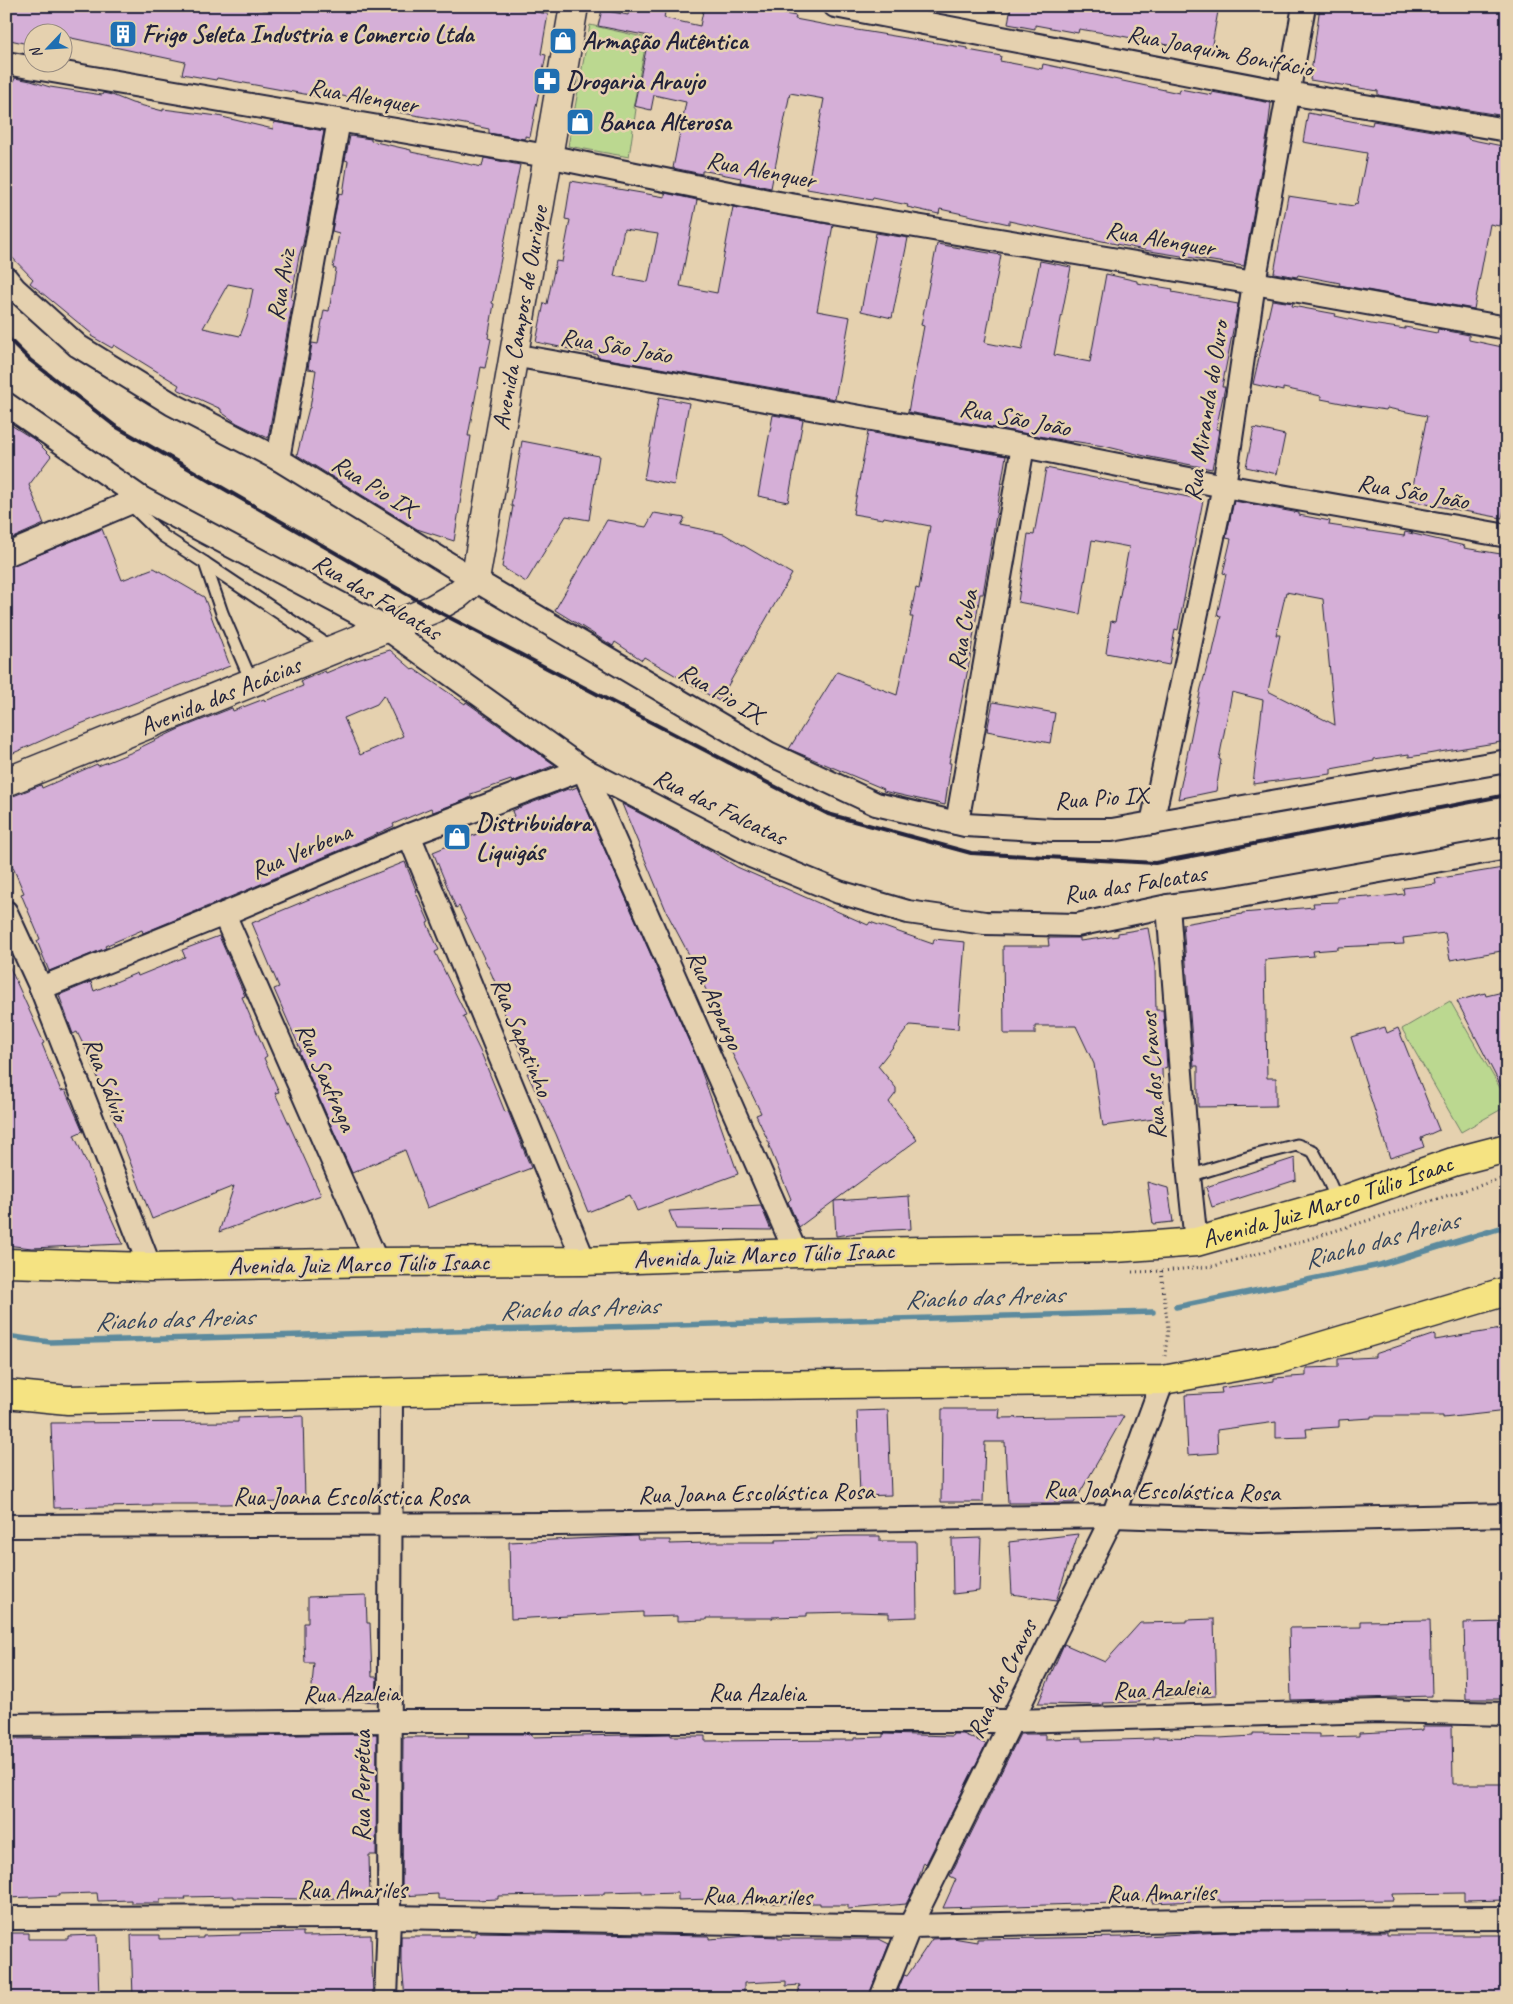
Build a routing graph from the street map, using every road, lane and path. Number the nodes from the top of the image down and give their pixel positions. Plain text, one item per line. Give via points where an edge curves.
1 (574, 6) edge
2 (835, 6) edge
3 (1304, 6) edge
4 (6, 63) edge
5 (1288, 92) junction
6 (339, 120) junction
7 (1507, 130) edge
8 (547, 156) junction
9 (6, 278) edge
10 (1254, 283) junction
11 (1507, 328) edge
12 (513, 356) junction
13 (6, 404) edge
14 (1023, 446) junction
15 (278, 459) junction
16 (1224, 486) junction
17 (135, 500) junction
18 (1507, 536) edge
19 (6, 555) edge
20 (205, 563) junction
21 (475, 580) junction
22 (386, 628) junction
23 (334, 650) junction
24 (252, 683) junction
25 (1507, 761) edge
26 (583, 769) junction
27 (6, 782) edge
28 (957, 823) junction
29 (1152, 823) junction
30 (409, 835) junction
31 (1507, 848) edge
32 (1168, 906) junction
33 (6, 912) edge
34 (224, 914) junction
35 (40, 988) junction
36 (1507, 1148) edge
37 (1189, 1176) junction
38 (1507, 1177) edge
39 (1338, 1202) junction
40 (1183, 1243) junction
41 (796, 1253) junction
42 (584, 1261) junction
43 (377, 1262) junction
44 (6, 1263) edge
45 (150, 1267) junction
46 (1162, 1272) junction
47 (1507, 1291) edge
48 (1163, 1380) junction
49 (391, 1393) junction
50 (6, 1394) edge
51 (1507, 1515) edge
52 (1113, 1516) junction
53 (391, 1524) junction
54 (6, 1526) edge
55 (1507, 1714) edge
56 (389, 1721) junction
57 (1012, 1721) junction
58 (6, 1725) edge
59 (389, 1917) junction
60 (6, 1918) edge
61 (1507, 1918) edge
62 (910, 1926) junction
63 (386, 1998) edge
64 (881, 1998) edge

1 - 8 main road, Avenida Campos de Ourique
2 - 5 street, Rua Joaquim Bonifácio
3 - 5 street, Rua Miranda do Ouro
4 - 6 street, Rua Alenquer
5 - 7 street, Rua Joaquim Bonifácio
5 - 10 street, Rua Miranda do Ouro
6 - 8 street, Rua Alenquer
6 - 15 street, Rua Aviz
8 - 10 street, Rua Alenquer via 783,204
8 - 12 main road, Avenida Campos de Ourique
9 - 15 street, Rua Pio IX via 78,346 172,404
10 - 11 street, Rua Alenquer
10 - 16 street, Rua Miranda do Ouro
12 - 14 street, Rua São João
12 - 21 main road, Avenida Campos de Ourique
13 - 17 street, Rua das Falcatas
14 - 16 street, Rua São João
14 - 28 street, Rua Cuba
15 - 21 street, Rua Pio IX
16 - 18 street, Rua São João
16 - 29 street, Rua Miranda do Ouro
17 - 19 street
17 - 20 lane via 163,536
17 - 22 street, Rua das Falcatas
20 - 23 lane
20 - 24 lane
21 - 22 main road, Avenida das Acácias via 458,595 433,609
21 - 28 street, Rua Pio IX via 768,753 876,804
22 - 23 main road, Avenida das Acácias
22 - 26 street, Rua das Falcatas
23 - 24 main road, Avenida das Acácias
24 - 27 main road, Avenida das Acácias
25 - 29 street, Rua Pio IX
26 - 30 street, Rua Verbena
26 - 32 street, Rua das Falcatas via 751,856 839,892 908,912 985,923 1077,925
26 - 41 street, Rua Aspargo
28 - 29 street, Rua Pio IX via 1053,830 1102,830
30 - 34 street, Rua Verbena
30 - 42 street, Rua Sapatinho
31 - 32 street, Rua das Falcatas
32 - 37 street, Rua dos Cravos
33 - 35 street, Rua Sálvio
34 - 35 street, Rua Verbena
34 - 43 street, Rua Saxfraga
35 - 45 street, Rua Sálvio
36 - 39 main road, Avenida Juiz Marco Túlio Isaac via 1452,1162
37 - 39 lane via 1297,1145 1313,1152
37 - 40 street, Rua dos Cravos
38 - 46 path via 1214,1266
39 - 40 main road, Avenida Juiz Marco Túlio Isaac
40 - 41 main road, Avenida Juiz Marco Túlio Isaac via 1115,1248
40 - 46 path via 1161,1267
41 - 42 main road, Avenida Juiz Marco Túlio Isaac
42 - 43 main road, Avenida Juiz Marco Túlio Isaac
43 - 45 main road, Avenida Juiz Marco Túlio Isaac
44 - 45 main road, Avenida Juiz Marco Túlio Isaac
46 - 48 path via 1168,1328
47 - 48 main road via 1279,1359
48 - 49 main road
48 - 52 street, Rua dos Cravos
49 - 50 main road via 68,1400
49 - 53 street, Rua Perpétua
51 - 52 street, Rua Joana Escolástica Rosa via 1258,1521
52 - 53 street, Rua Joana Escolástica Rosa
52 - 57 street, Rua dos Cravos
53 - 54 street, Rua Joana Escolástica Rosa
53 - 56 street, Rua Perpétua
55 - 57 street, Rua Azaleia via 1380,1711
56 - 57 street, Rua Azaleia
56 - 58 street, Rua Azaleia
56 - 59 street, Rua Perpétua
57 - 62 street, Rua dos Cravos
59 - 60 street, Rua Amariles
59 - 62 street, Rua Amariles
59 - 63 street, Rua Perpétua
61 - 62 street, Rua Amariles via 1234,1918
62 - 64 street, Rua dos Cravos

